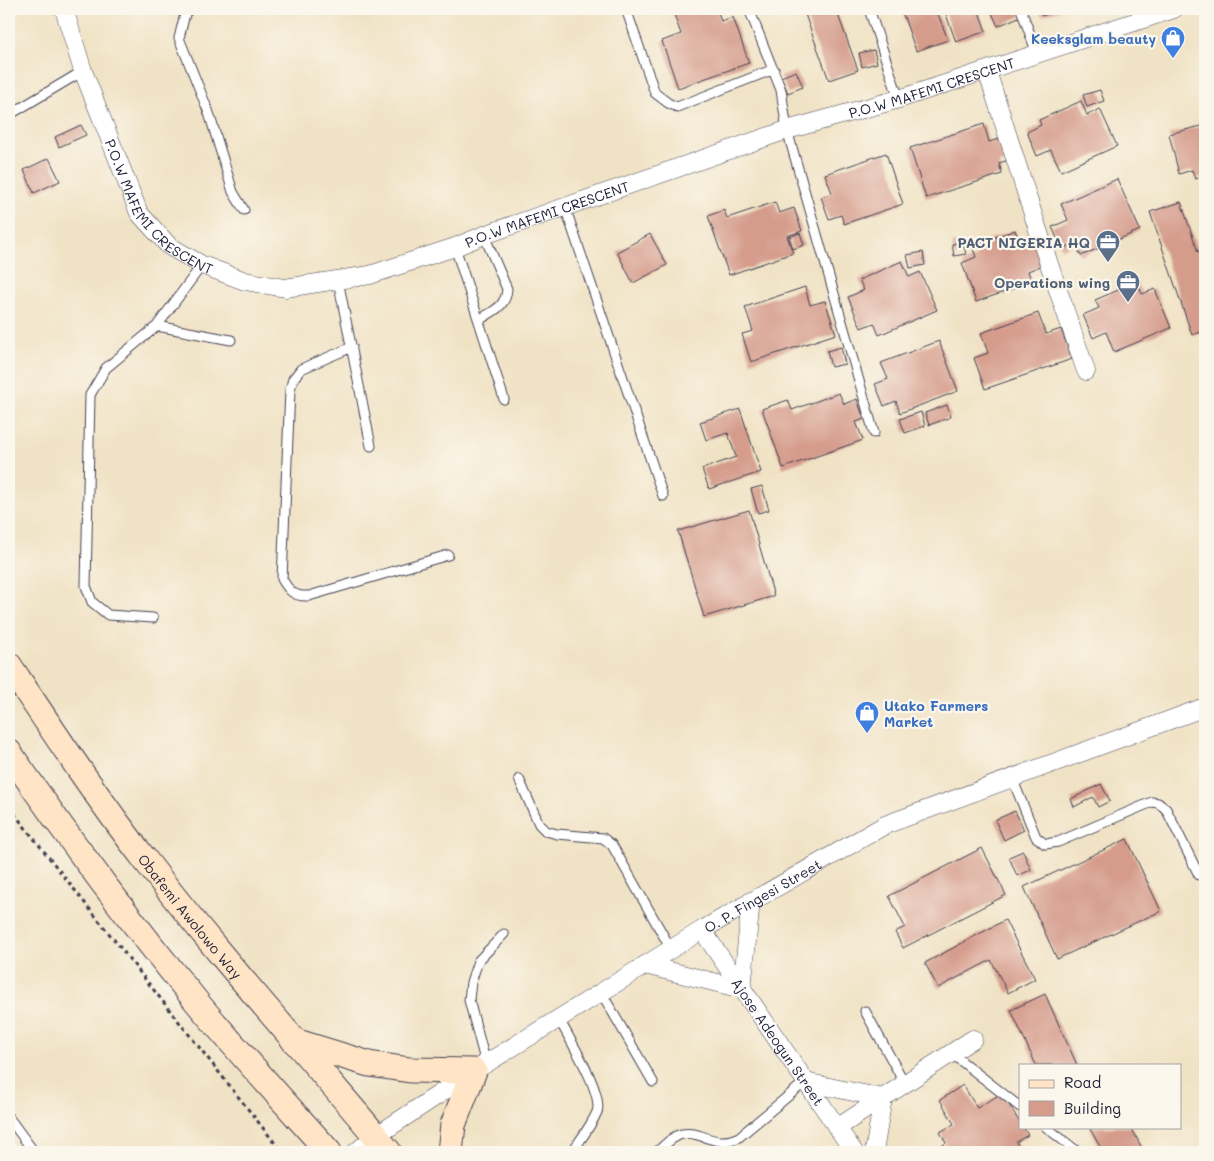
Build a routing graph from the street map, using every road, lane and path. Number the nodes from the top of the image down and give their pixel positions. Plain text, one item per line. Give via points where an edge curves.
1 (64, 9) edge
2 (189, 9) edge
3 (626, 9) edge
4 (749, 9) edge
5 (869, 9) edge
6 (1020, 9) edge
7 (1174, 9) edge
8 (1037, 54) junction
9 (774, 68) junction
10 (83, 70) junction
11 (987, 71) junction
12 (900, 98) junction
13 (9, 115) edge
14 (788, 130) junction
15 (565, 207) junction
16 (244, 210) dead end
17 (484, 235) junction
18 (455, 247) junction
19 (202, 265) junction
20 (338, 280) junction
21 (479, 320) junction
22 (157, 326) junction
23 (230, 340) dead end
24 (352, 347) junction
25 (1086, 371) dead end
26 (504, 399) dead end
27 (874, 433) dead end
28 (371, 446) dead end
29 (663, 496) dead end
30 (448, 556) dead end
31 (153, 618) dead end
32 (9, 665) edge
33 (1205, 707) edge
34 (9, 753) edge
35 (1012, 778) junction
36 (519, 779) dead end
37 (9, 807) edge
38 (1199, 875) dead end
39 (751, 901) junction
40 (702, 930) junction
41 (504, 934) dead end
42 (671, 949) junction
43 (645, 965) junction
44 (742, 989) junction
45 (601, 992) junction
46 (865, 1011) dead end
47 (558, 1018) junction
48 (973, 1039) dead end
49 (294, 1041) junction
50 (951, 1053) junction
51 (480, 1067) junction
52 (653, 1082) dead end
53 (805, 1082) junction
54 (905, 1084) junction
55 (883, 1098) junction
56 (1019, 1106) edge
57 (9, 1118) edge
58 (837, 1128) junction
59 (1047, 1128) edge
60 (383, 1144) edge
61 (34, 1152) edge
62 (282, 1152) edge
63 (329, 1152) edge
64 (356, 1152) edge
65 (450, 1152) edge
66 (572, 1152) edge
67 (657, 1152) edge
68 (854, 1152) edge
69 (874, 1152) edge
70 (1078, 1152) edge

1 - 10 street, P.O.W MAFEMI CRESCENT
2 - 16 lane via 179,38 209,114 233,192
3 - 9 lane via 655,93 677,107
4 - 9 lane
5 - 12 lane
6 - 8 lane
7 - 8 street, P.O.W MAFEMI CRESCENT
8 - 11 street, P.O.W MAFEMI CRESCENT
9 - 14 lane
10 - 13 lane
10 - 19 street, P.O.W MAFEMI CRESCENT via 139,214 169,246
11 - 12 street, P.O.W MAFEMI CRESCENT
11 - 25 street
12 - 14 street, P.O.W MAFEMI CRESCENT
14 - 15 street, P.O.W MAFEMI CRESCENT
14 - 27 lane
15 - 17 street, P.O.W MAFEMI CRESCENT
15 - 29 lane
17 - 18 street, P.O.W MAFEMI CRESCENT
17 - 21 lane via 507,289 503,304
18 - 20 street, P.O.W MAFEMI CRESCENT via 370,275
18 - 21 lane
19 - 20 street, P.O.W MAFEMI CRESCENT via 245,280 285,288
19 - 22 lane
20 - 24 lane
21 - 26 lane
22 - 23 lane
22 - 31 lane via 106,368 90,395 86,586 92,602 108,615
24 - 28 lane
24 - 30 lane via 301,369 293,379 282,580 298,597 309,596
32 - 49 main road, Obafemi Awolowo Way via 145,861
33 - 35 street, O. P. Fingesi Street
34 - 63 main road via 74,846 143,934
35 - 38 lane via 1036,837 1045,844 1058,842 1152,802 1158,803 1166,809
35 - 39 street, O. P. Fingesi Street via 885,825
36 - 42 lane via 539,824 546,831 603,838 612,845
37 - 62 path
39 - 40 street, O. P. Fingesi Street
39 - 44 street
40 - 42 street, O. P. Fingesi Street
40 - 44 street, Ajose Adeogun Street
41 - 51 lane via 478,960 471,982 468,1000
42 - 43 street, O. P. Fingesi Street
43 - 44 street
43 - 45 street, O. P. Fingesi Street
44 - 53 street, Ajose Adeogun Street
45 - 47 street, O. P. Fingesi Street
45 - 52 lane
46 - 54 lane
47 - 51 street, O. P. Fingesi Street
47 - 66 lane via 591,1079 597,1098 598,1110
48 - 50 street
49 - 51 main road via 369,1064 410,1070
49 - 60 main road, Obafemi Awolowo Way
50 - 54 street
50 - 56 lane
51 - 60 street, O. P. Fingesi Street
51 - 65 main road via 453,1125
53 - 55 street
53 - 58 street, Ajose Adeogun Street
53 - 67 lane via 730,1141 682,1134
54 - 55 street
55 - 58 street
55 - 69 street
57 - 61 lane
58 - 68 street, Ajose Adeogun Street
59 - 70 lane
60 - 64 street, O. P. Fingesi Street

